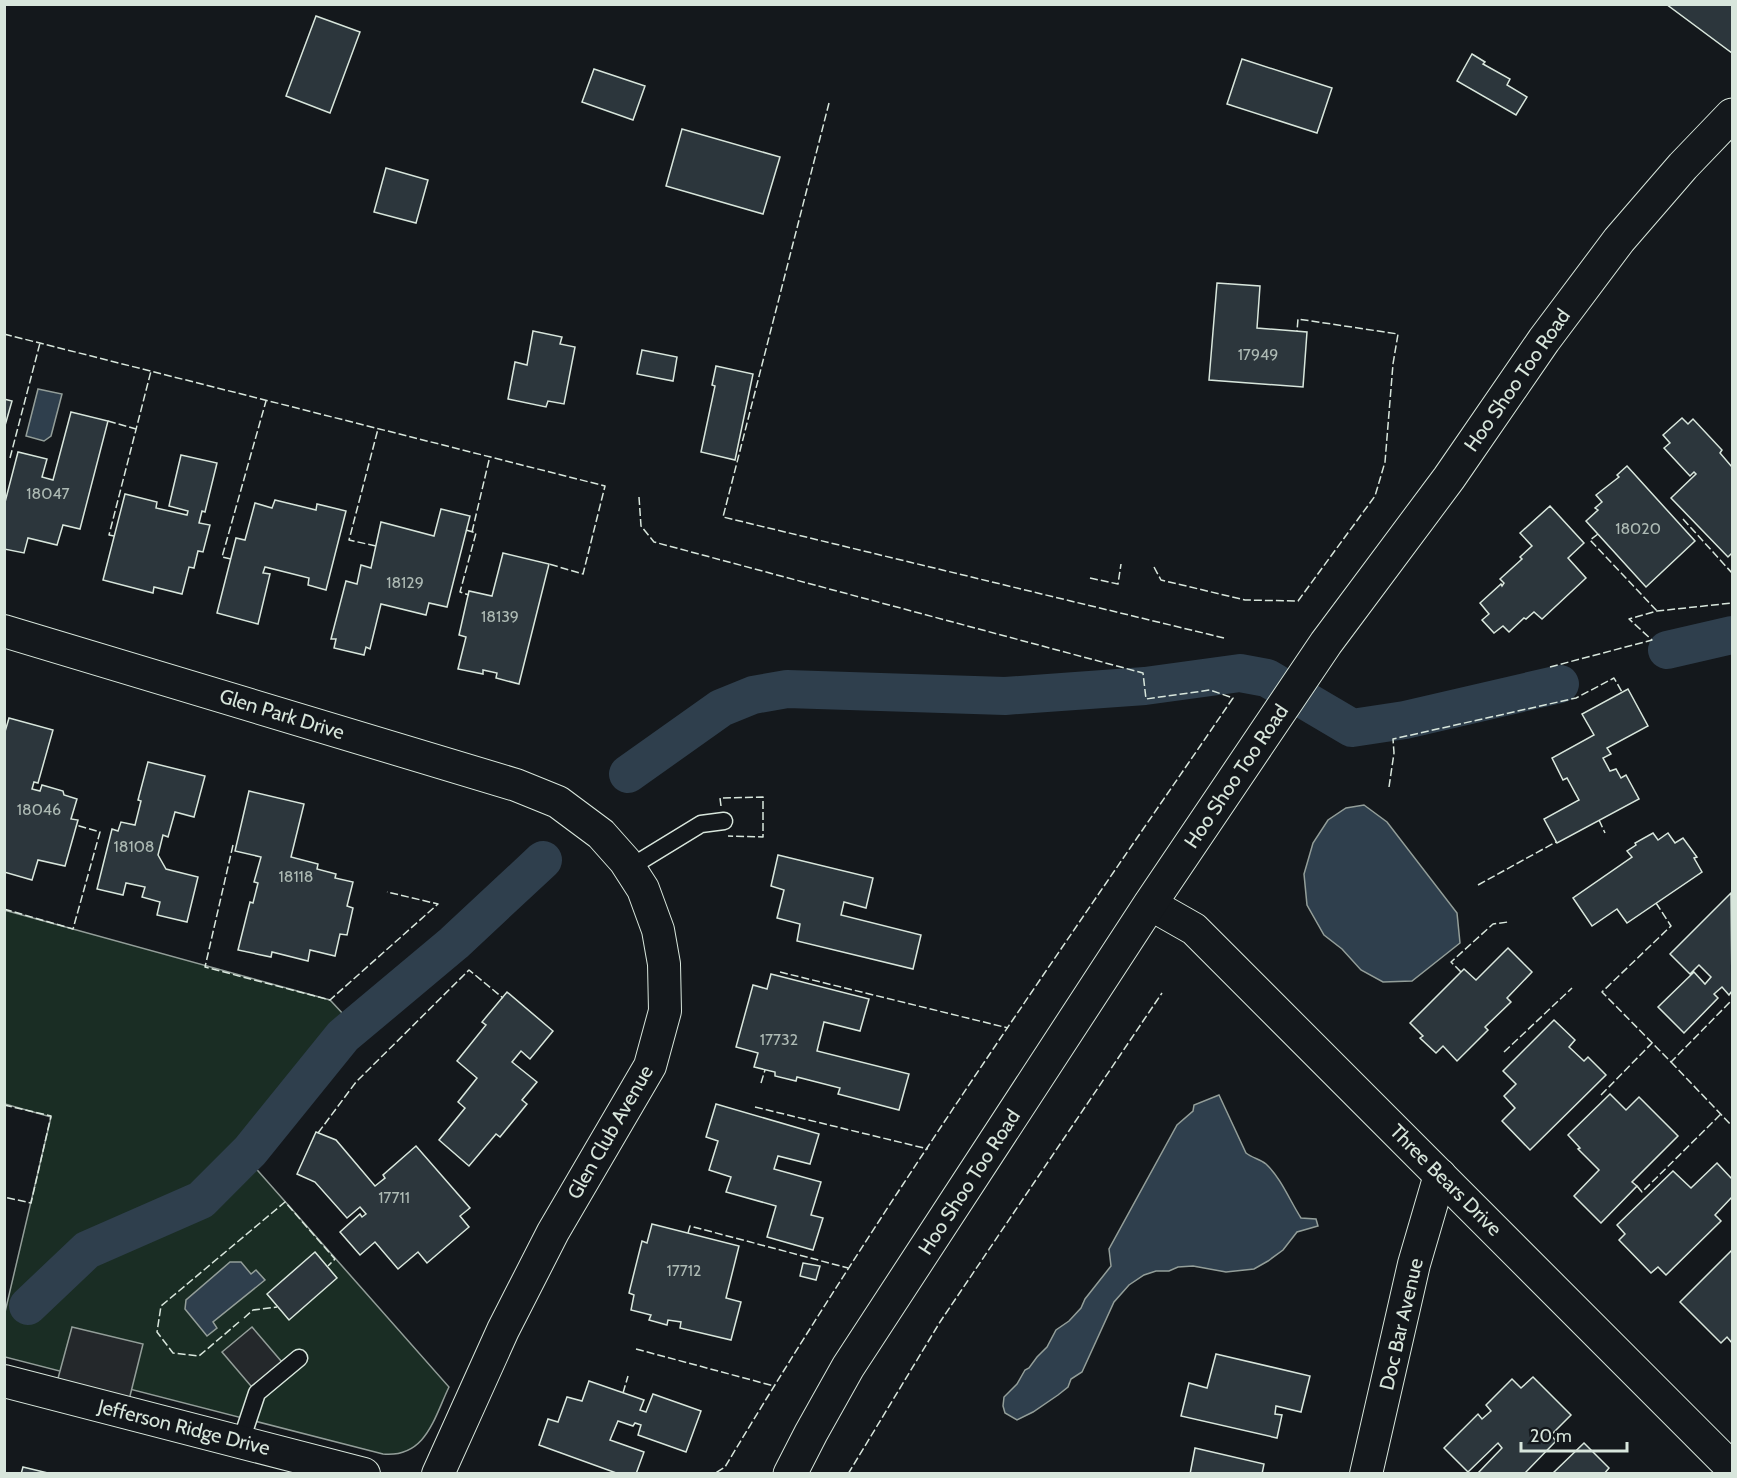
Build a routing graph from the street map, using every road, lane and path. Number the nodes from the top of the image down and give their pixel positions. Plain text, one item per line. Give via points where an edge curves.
1 (1732, 115) edge
2 (4, 631) edge
3 (558, 802) joint
4 (724, 821) dead end
5 (629, 868) junction
6 (1150, 904) junction
7 (1440, 1175) junction
8 (299, 1358) dead end
9 (4, 1381) edge
10 (241, 1441) junction
11 (1732, 1468) edge
12 (364, 1473) edge
13 (438, 1473) edge
14 (790, 1473) edge
15 (1366, 1473) edge

1 - 6 street, Hoo Shoo Too Road via 1612,249 1544,340 1306,673
2 - 3 street, Glen Park Drive via 494,778
3 - 5 street, Glen Club Avenue via 601,834
4 - 5 lane via 701,824
5 - 13 street, Glen Club Avenue via 651,910 664,964 665,1011 650,1066 553,1232
6 - 7 street, Three Bears Drive via 1194,929
6 - 14 street, Hoo Shoo Too Road via 848,1367
7 - 11 street, Three Bears Drive
7 - 15 street, Doc Bar Avenue via 1414,1264
8 - 10 lane via 257,1393
9 - 10 street, Jefferson Ridge Drive
10 - 12 street, Jefferson Ridge Drive

